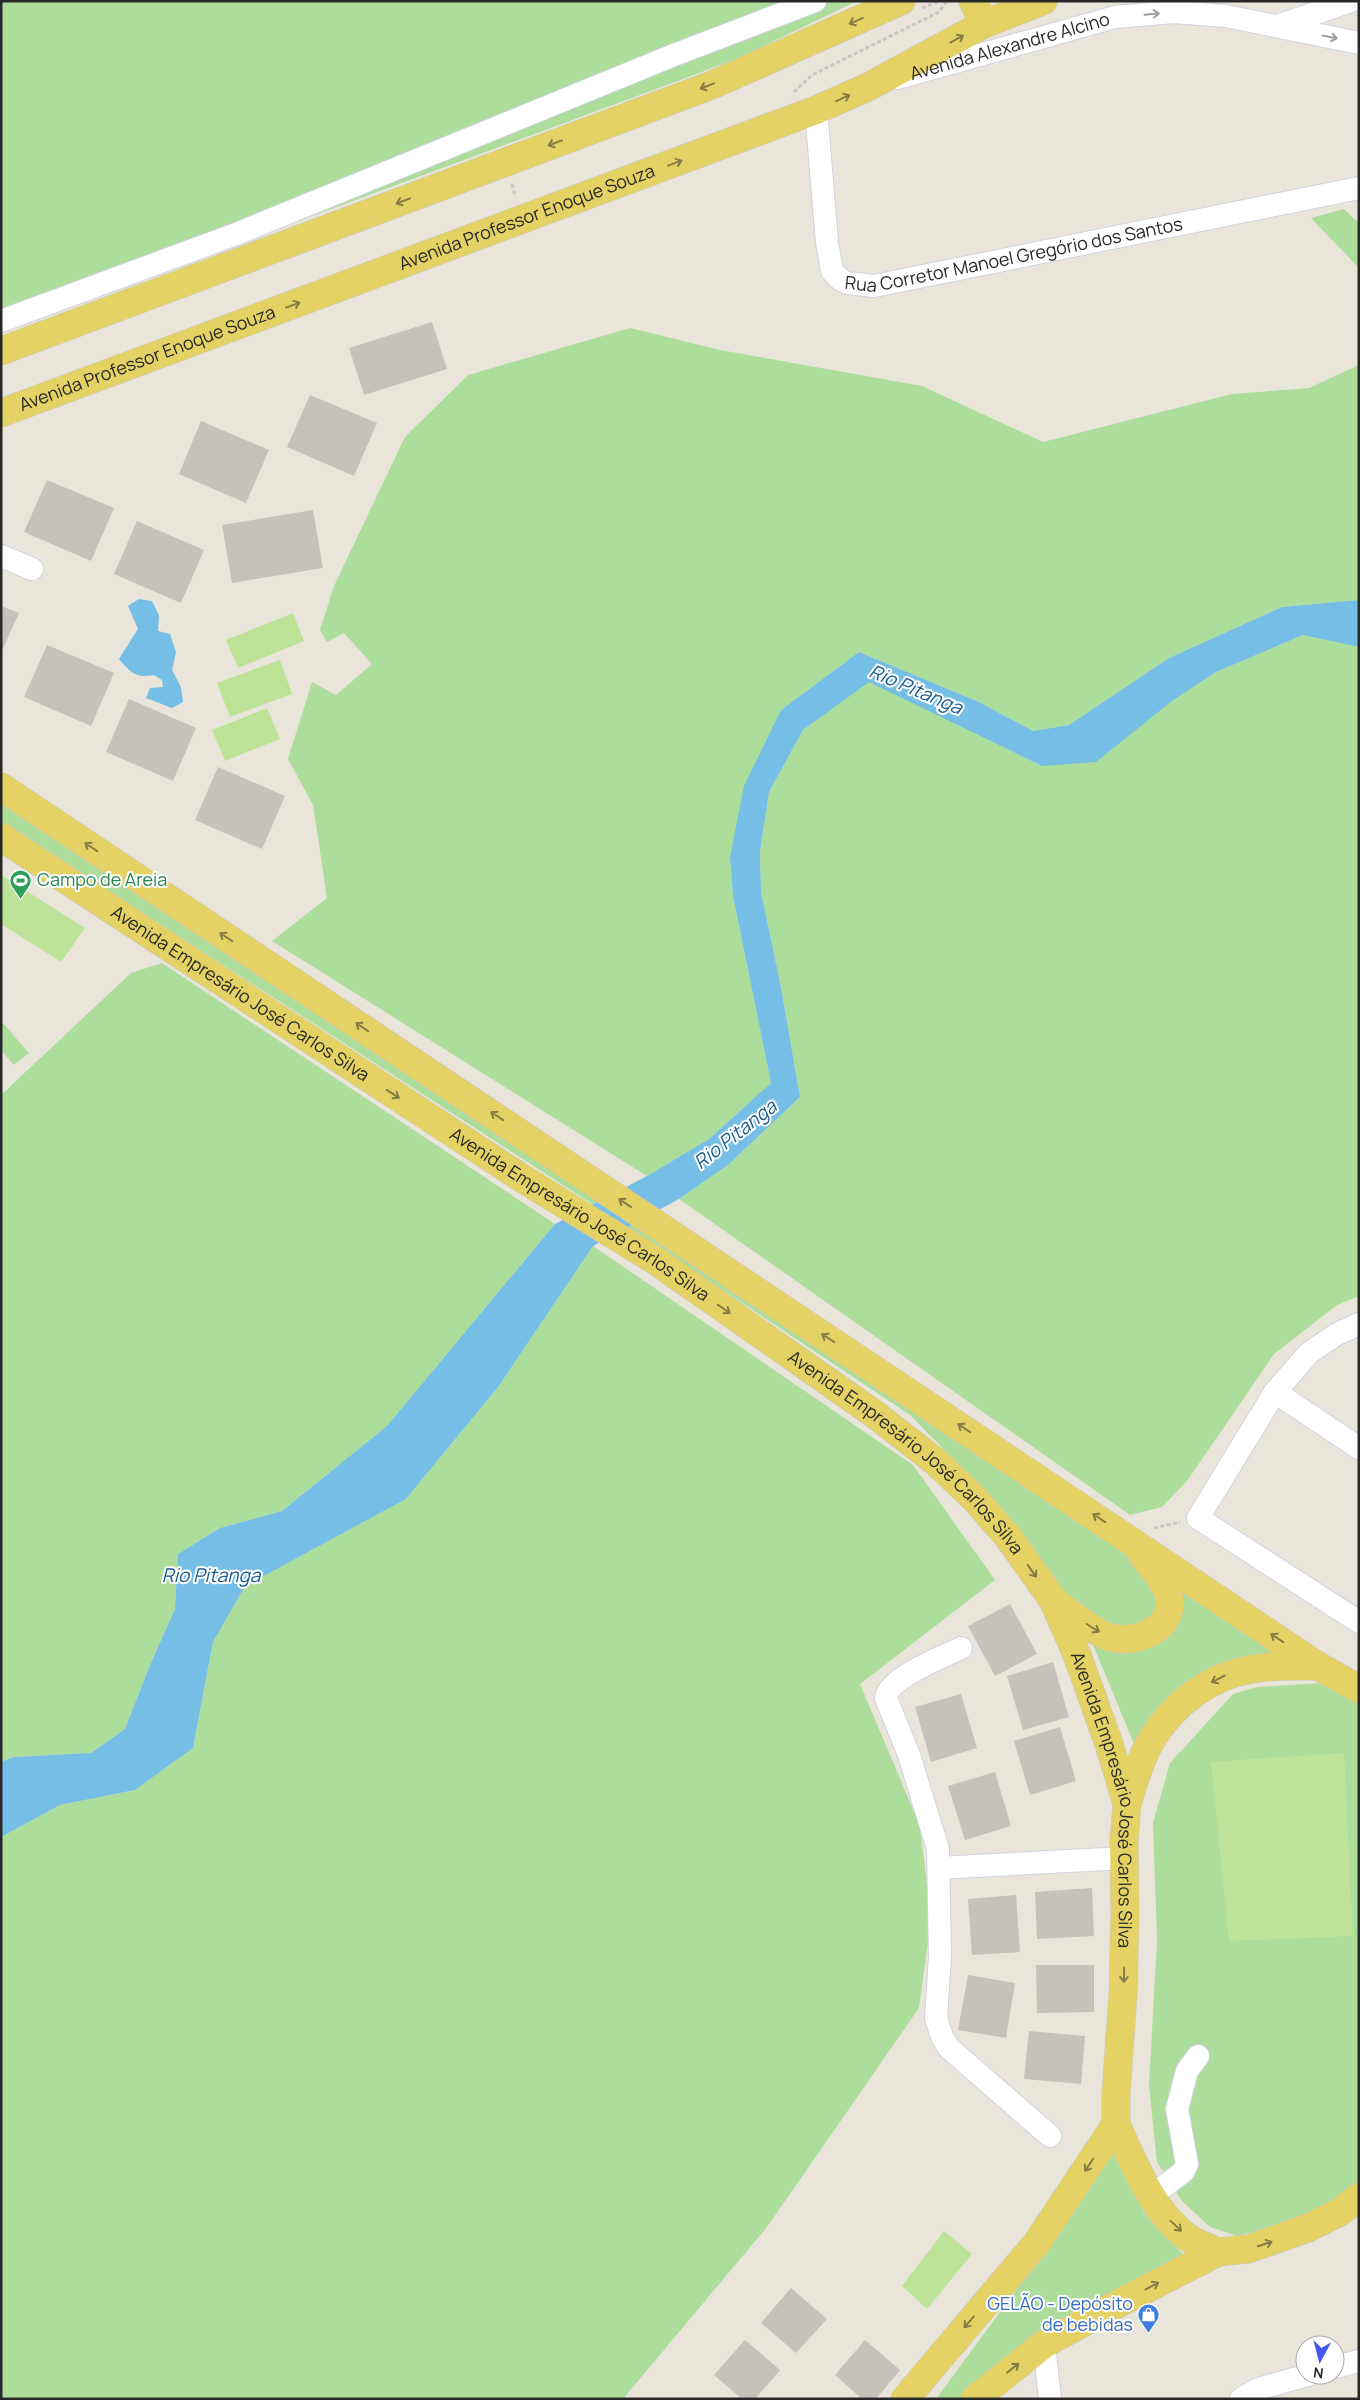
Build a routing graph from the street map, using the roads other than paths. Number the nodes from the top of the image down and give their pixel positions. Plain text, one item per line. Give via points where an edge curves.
1 (815, 1) edge
2 (901, 1) edge
3 (1043, 1) edge
4 (1351, 1) edge
5 (1112, 9) edge
6 (978, 13) edge
7 (1279, 26) junction
8 (1359, 43) edge
9 (868, 87) junction
10 (816, 110) junction
11 (1359, 188) edge
12 (1, 321) edge
13 (1, 351) edge
14 (1, 413) edge
15 (1, 556) edge
16 (32, 569) dead end
17 (1, 787) edge
18 (1, 837) edge
19 (1359, 1324) edge
20 (1275, 1392) junction
21 (1359, 1448) edge
22 (1129, 1538) junction
23 (1053, 1600) junction
24 (1359, 1622) edge
25 (961, 1648) dead end
26 (1318, 1666) junction
27 (1359, 1689) edge
28 (1127, 1804) junction
29 (1124, 1858) junction
30 (939, 1868) junction
31 (1198, 2056) dead end
32 (1116, 2124) junction
33 (1050, 2136) dead end
34 (1151, 2196) junction
35 (1352, 2206) edge
36 (1218, 2252) junction
37 (1044, 2344) junction
38 (1358, 2361) edge
39 (1345, 2364) edge
40 (1295, 2379) edge
41 (976, 2398) edge
42 (905, 2399) edge
43 (1050, 2399) edge
44 (1241, 2399) edge

1 - 12 street via 674,55 236,234
2 -> 13 main road via 712,85
3 - 6 main road, Avenida Professor Enoque Souza
4 - 7 street
5 -> 7 street, Avenida Alexandre Alcino via 1226,16
5 - 9 street, Avenida Alexandre Alcino
9 -> 6 main road, Avenida Professor Enoque Souza
7 -> 8 street, Avenida Alexandre Alcino
10 -> 9 main road, Avenida Professor Enoque Souza
10 - 11 street, Rua Corretor Manoel Gregório dos Santos via 826,242 832,271 841,280 858,286 874,286
14 -> 10 main road, Avenida Professor Enoque Souza
15 - 16 street
22 -> 17 main road, Avenida Empresário José Carlos Silva
18 -> 23 main road, Avenida Empresário José Carlos Silva via 520,1177 656,1261 873,1413 936,1462 975,1499 1008,1537
19 - 20 street via 1337,1334 1309,1354
20 - 21 street
20 - 24 street via 1198,1518
23 -> 22 main road via 1108,1636 1125,1640 1144,1636 1159,1626 1166,1614 1169,1597 1159,1577
26 -> 22 main road, Avenida Empresário José Carlos Silva
23 - 28 main road, Avenida Empresário José Carlos Silva via 1080,1664
25 - 30 street via 907,1675 889,1689 886,1698 938,1849
26 - 27 main road, Avenida Empresário José Carlos Silva
26 -> 28 main road via 1237,1672 1206,1685 1162,1725 1151,1741
28 - 29 main road, Avenida Empresário José Carlos Silva
29 - 30 street
29 -> 32 main road, Avenida Empresário José Carlos Silva via 1123,1994
30 - 33 street via 940,1956 936,2018 939,2030 949,2048
31 - 34 street via 1187,2071 1177,2109 1187,2164 1182,2172
32 - 34 main road
32 -> 42 main road via 1036,2244
34 -> 36 main road via 1173,2225 1193,2241
36 -> 35 main road via 1248,2249 1272,2242
37 -> 36 main road
41 -> 37 main road
37 - 43 street
38 - 39 street
40 - 44 street via 1258,2389

